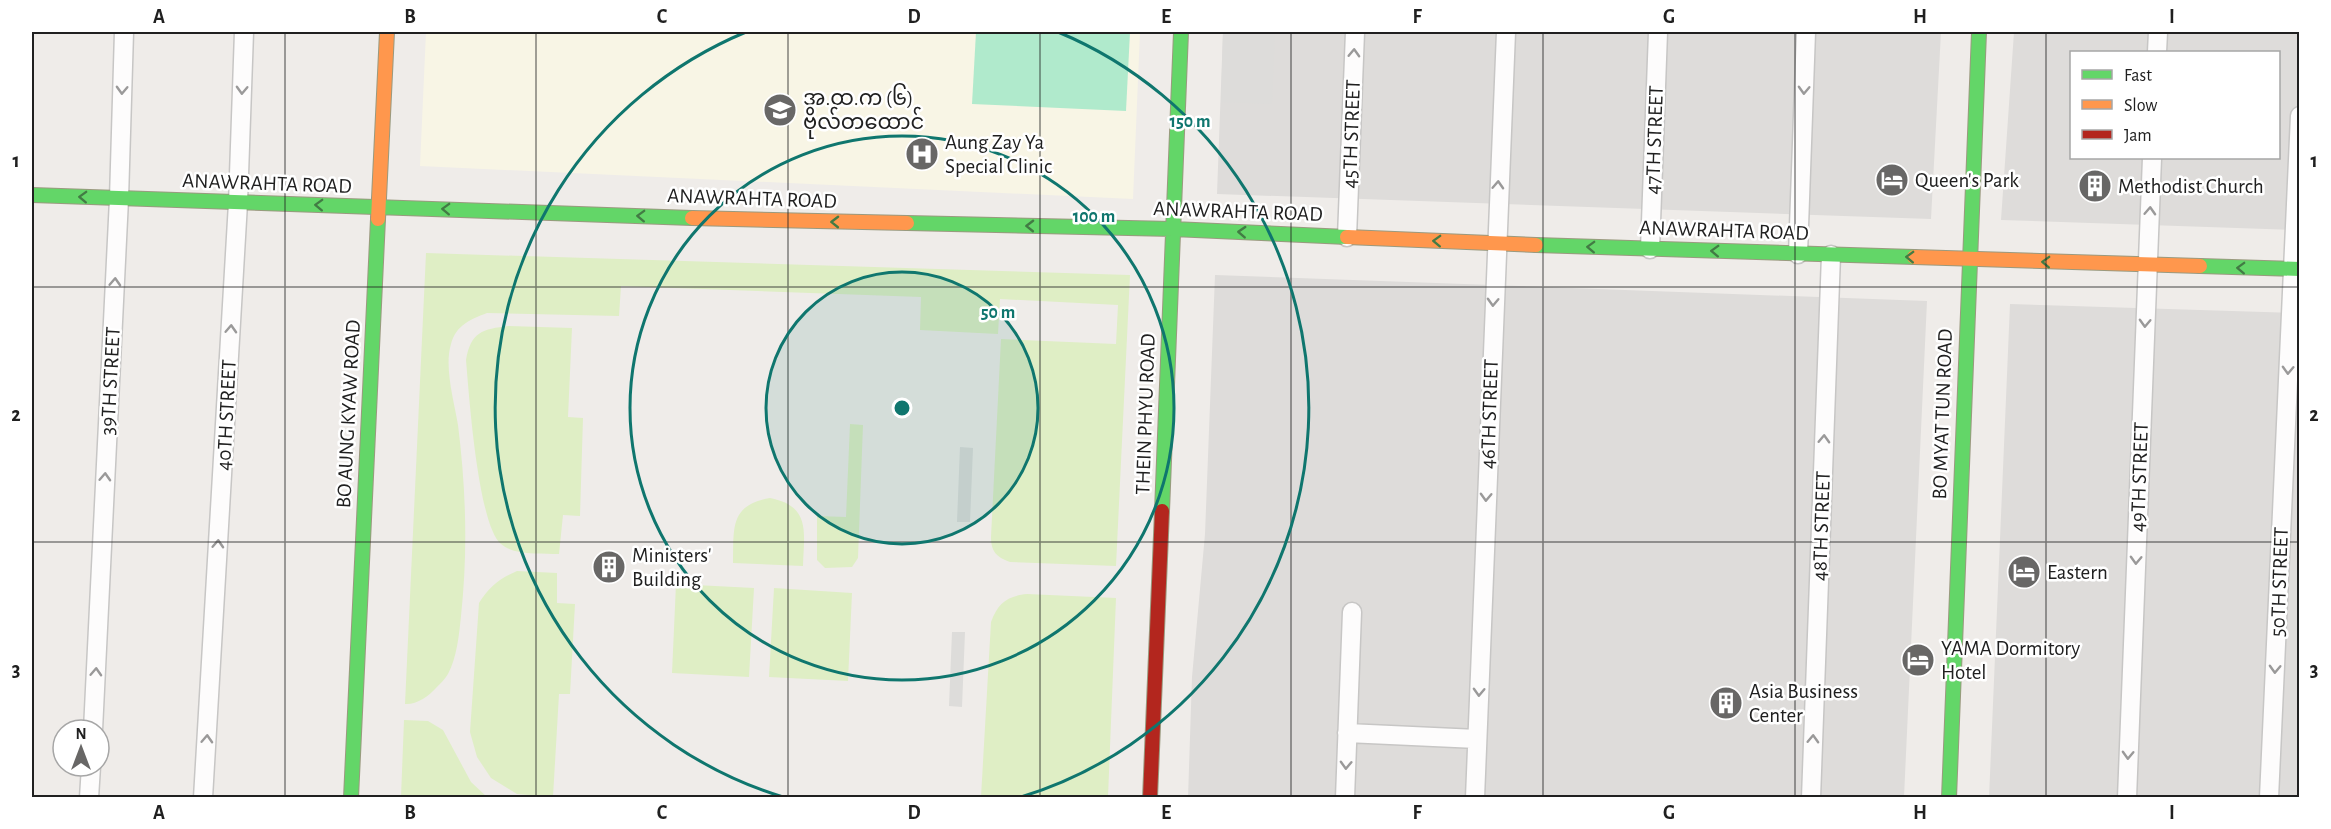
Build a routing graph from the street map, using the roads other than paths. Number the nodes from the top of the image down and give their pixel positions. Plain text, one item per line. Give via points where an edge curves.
1 (124, 32) edge
2 (244, 32) edge
3 (387, 32) edge
4 (1181, 32) edge
5 (1355, 32) edge
6 (1506, 32) edge
7 (1658, 32) edge
8 (1806, 32) edge
9 (1980, 32) edge
10 (2158, 32) edge
11 (2157, 51) edge
12 (2300, 116) edge
13 (2152, 159) edge
14 (32, 195) edge
15 (119, 198) junction
16 (238, 203) junction
17 (378, 208) junction
18 (1173, 229) junction
19 (1347, 237) junction
20 (1496, 244) junction
21 (1650, 249) junction
22 (1798, 254) junction
23 (1832, 255) junction
24 (1968, 259) junction
25 (2147, 265) junction
26 (2296, 269) edge
27 (1352, 612) dead end
28 (94, 718) edge
29 (1347, 733) junction
30 (1477, 739) junction
31 (90, 778) edge
32 (89, 798) edge
33 (203, 798) edge
34 (351, 798) edge
35 (1150, 798) edge
36 (1345, 798) edge
37 (1475, 798) edge
38 (1811, 798) edge
39 (1949, 798) edge
40 (2127, 798) edge
41 (2269, 798) edge

1 -> 15 street, 39TH STREET
2 -> 16 street, 40TH STREET
3 - 17 main road, BO AUNG KYAW ROAD
4 - 18 main road, THEIN PHYU ROAD
19 -> 5 street, 45TH STREET
20 -> 6 street, 46TH STREET
7 - 21 street, 47TH STREET
8 -> 22 street
9 - 24 main road, BO MYAT TUN ROAD
10 - 11 street
12 - 26 street, 50TH STREET
25 -> 13 street, 49TH STREET
15 -> 14 main road, ANAWRAHTA ROAD
15 - 16 main road, ANAWRAHTA ROAD
28 -> 15 street, 39TH STREET
17 -> 16 main road, ANAWRAHTA ROAD
33 -> 16 street, 40TH STREET
18 -> 17 main road, ANAWRAHTA ROAD
17 - 34 main road, BO AUNG KYAW ROAD
19 -> 18 main road, ANAWRAHTA ROAD
18 - 35 main road, THEIN PHYU ROAD
20 -> 19 main road, ANAWRAHTA ROAD
21 -> 20 main road, ANAWRAHTA ROAD
20 -> 30 street, 46TH STREET
22 -> 21 main road, ANAWRAHTA ROAD
22 - 23 main road, ANAWRAHTA ROAD
24 -> 23 main road, ANAWRAHTA ROAD
38 -> 23 street, 48TH STREET
25 -> 24 main road, ANAWRAHTA ROAD
24 - 39 main road, BO MYAT TUN ROAD
26 -> 25 main road, ANAWRAHTA ROAD
25 -> 40 street, 49TH STREET
26 -> 41 street, 50TH STREET
27 - 29 street
29 - 30 street
29 -> 36 street
30 - 37 street, 46TH STREET
31 - 32 street

